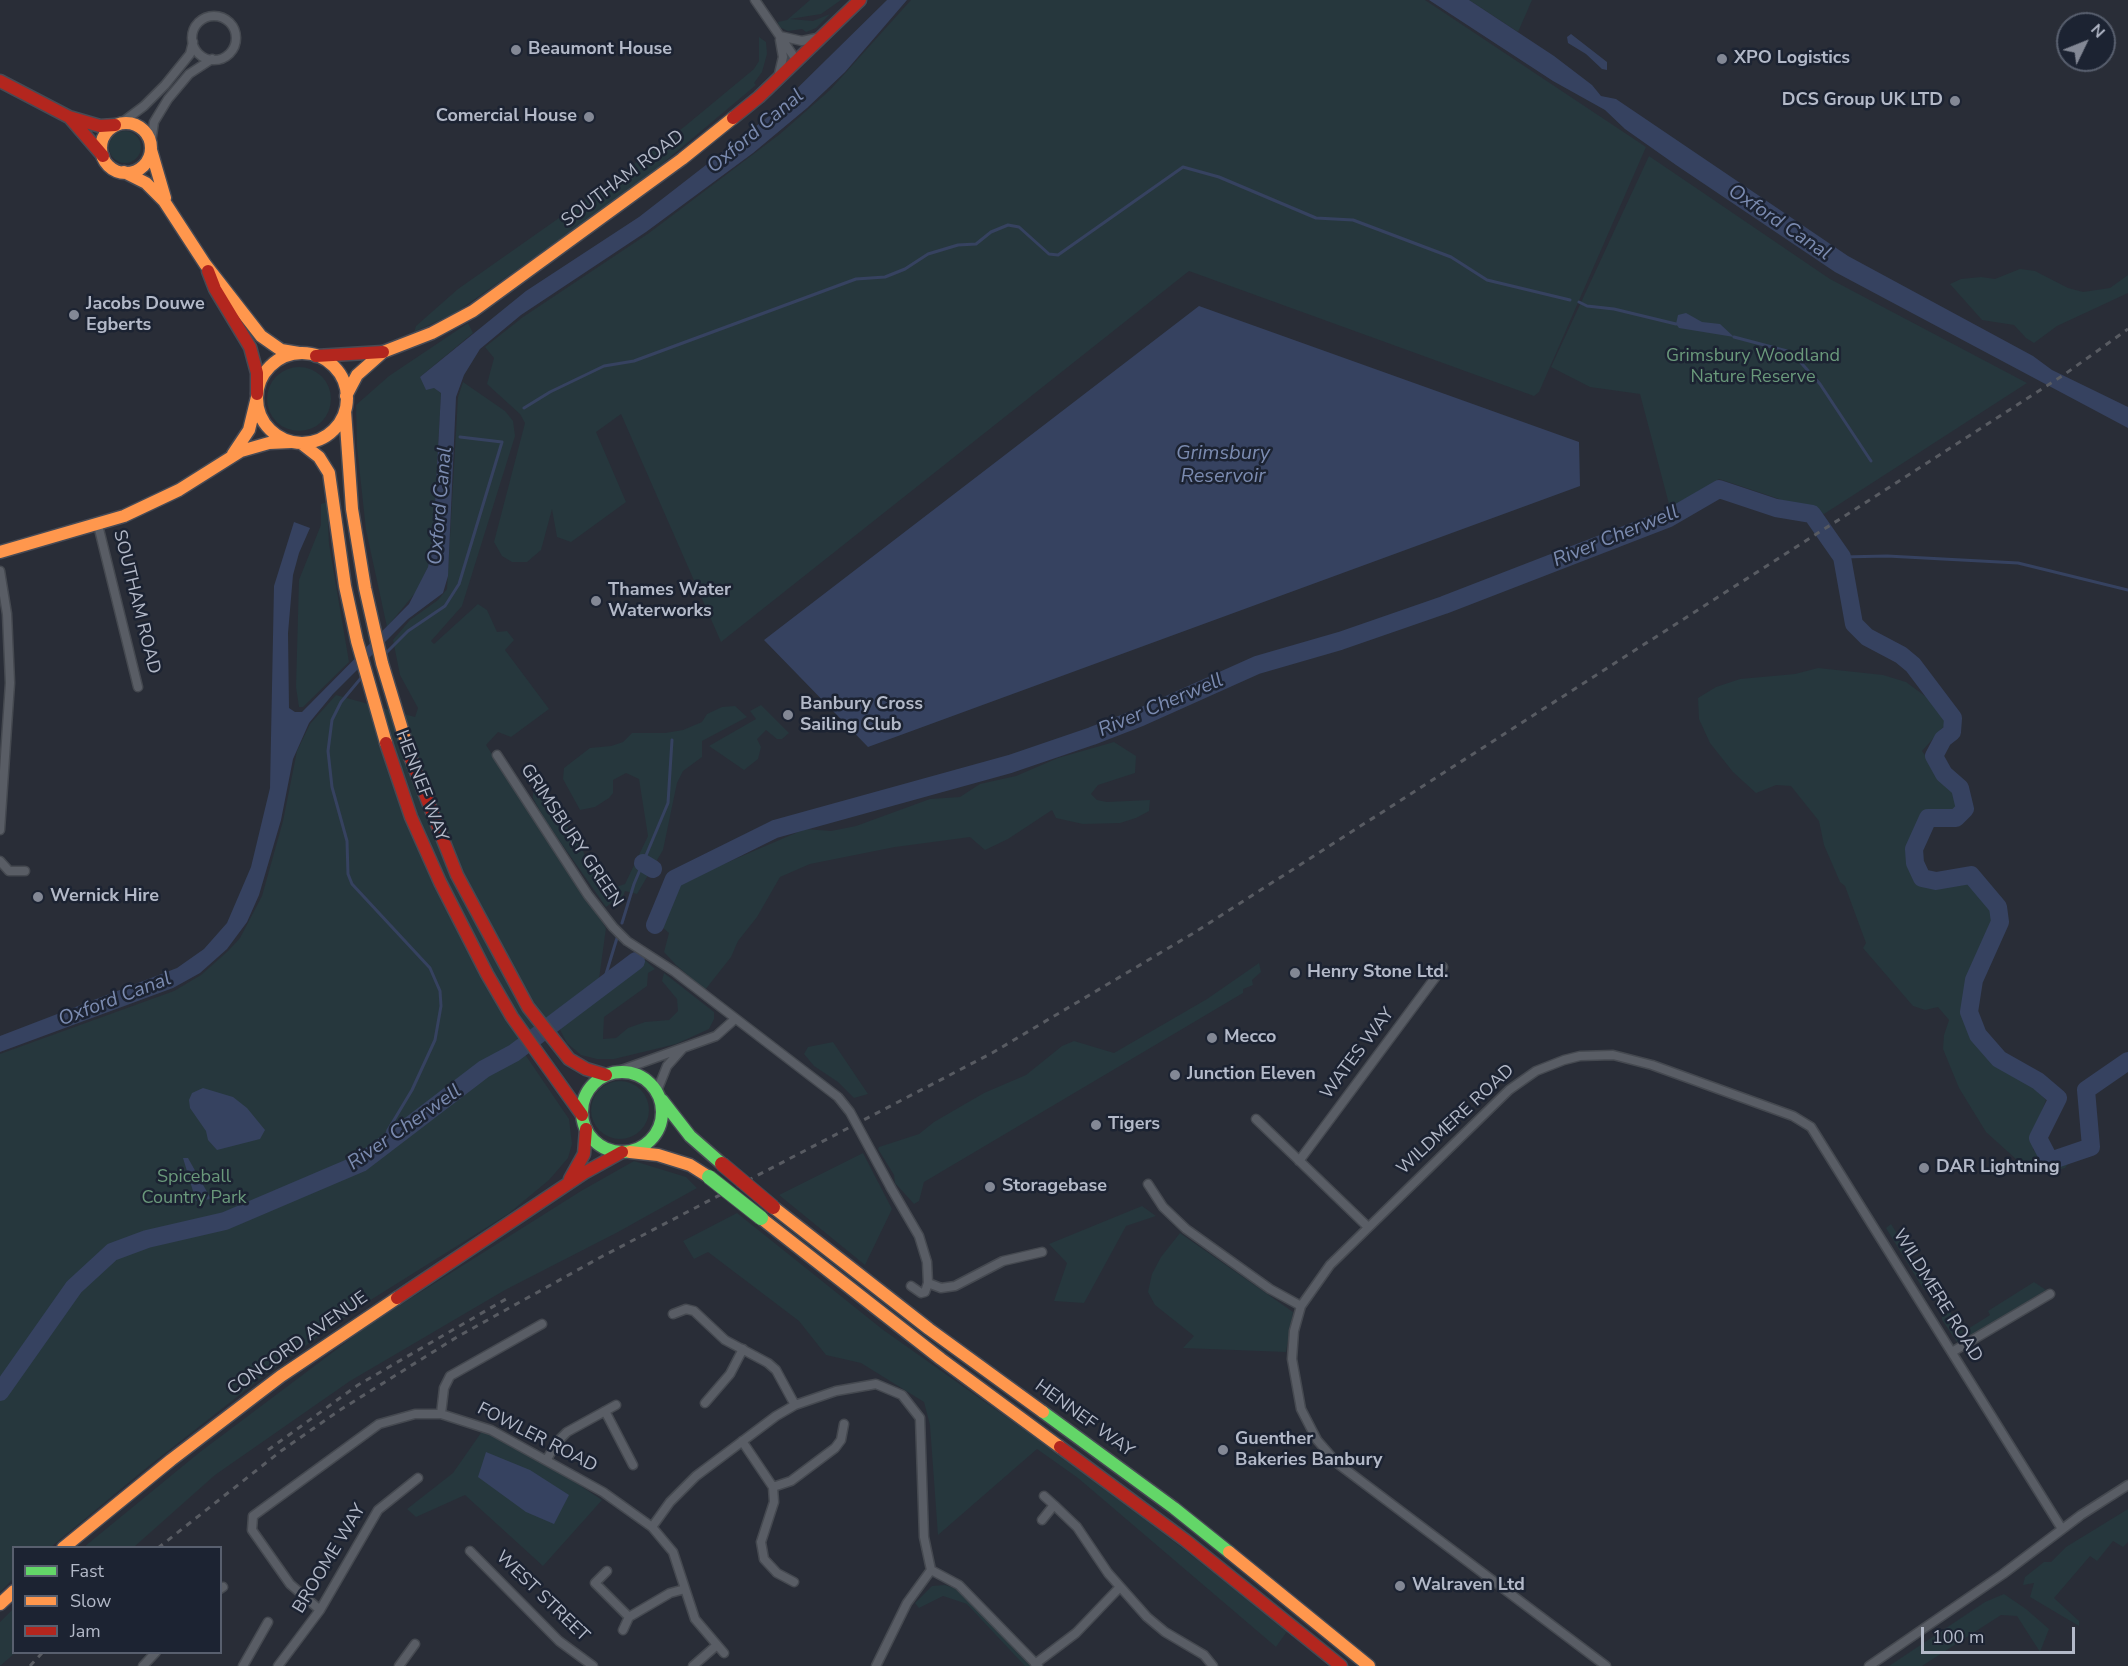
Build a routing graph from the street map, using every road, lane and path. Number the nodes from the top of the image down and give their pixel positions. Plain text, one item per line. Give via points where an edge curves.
1 (755, 0) edge
2 (860, 0) edge
3 (778, 33) junction
4 (829, 33) junction
5 (193, 42) junction
6 (212, 59) junction
7 (798, 62) junction
8 (0, 81) edge
9 (776, 81) junction
10 (69, 117) junction
11 (118, 124) junction
12 (151, 147) junction
13 (105, 160) junction
14 (124, 172) junction
15 (169, 207) junction
16 (205, 264) junction
17 (383, 352) junction
18 (299, 353) junction
19 (316, 356) junction
20 (257, 396) junction
21 (346, 396) junction
22 (345, 411) junction
23 (296, 443) junction
24 (232, 455) junction
25 (98, 525) junction
26 (0, 552) edge
27 (0, 572) edge
28 (138, 687) dead end
29 (497, 755) dead end
30 (0, 830) edge
31 (0, 861) edge
32 (25, 871) dead end
33 (1443, 968) dead end
34 (735, 1019) junction
35 (683, 1047) junction
36 (611, 1073) junction
37 (659, 1094) junction
38 (1256, 1119) dead end
39 (584, 1122) junction
40 (626, 1152) junction
41 (1299, 1161) junction
42 (1148, 1184) dead end
43 (566, 1185) junction
44 (1368, 1227) junction
45 (1042, 1252) dead end
46 (928, 1283) junction
47 (911, 1286) dead end
48 (2050, 1294) dead end
49 (1301, 1306) junction
50 (673, 1314) dead end
51 (542, 1324) dead end
52 (743, 1349) junction
53 (1952, 1352) junction
54 (705, 1403) dead end
55 (616, 1405) dead end
56 (795, 1406) junction
57 (605, 1412) junction
58 (441, 1414) junction
59 (844, 1424) dead end
60 (742, 1441) junction
61 (547, 1459) junction
62 (633, 1465) dead end
63 (418, 1478) dead end
64 (2128, 1485) edge
65 (773, 1487) junction
66 (1044, 1496) dead end
67 (1054, 1505) junction
68 (1042, 1520) dead end
69 (652, 1527) junction
70 (2062, 1529) junction
71 (65, 1546) edge
72 (470, 1551) dead end
73 (932, 1570) junction
74 (607, 1571) dead end
75 (794, 1582) dead end
76 (1120, 1587) junction
77 (685, 1589) junction
78 (12, 1594) edge
79 (0, 1604) edge
80 (320, 1610) junction
81 (629, 1617) junction
82 (268, 1622) dead end
83 (623, 1630) dead end
84 (415, 1644) dead end
85 (717, 1645) junction
86 (724, 1653) dead end
87 (155, 1654) edge
88 (245, 1665) edge
89 (1036, 1665) edge
90 (143, 1666) edge
91 (278, 1666) edge
92 (399, 1666) edge
93 (593, 1666) edge
94 (693, 1666) edge
95 (876, 1666) edge
96 (1213, 1666) edge
97 (1341, 1666) edge
98 (1369, 1666) edge
99 (1606, 1666) edge
100 (1869, 1666) edge

1 - 3 street
2 - 4 main road, SOUTHAM ROAD
3 - 4 street via 802,41
3 - 7 street
3 - 9 street via 783,57
4 - 7 main road, SOUTHAM ROAD
5 - 6 street via 200,54
5 - 6 street via 195,28 205,18 218,16 230,22 236,34 235,45 226,56
5 - 11 street via 190,54 165,84 144,106
6 - 12 street via 189,74 168,99 154,122
7 - 9 main road, SOUTHAM ROAD
8 - 10 main road
9 - 17 main road, SOUTHAM ROAD via 682,159 491,299 445,327
10 - 11 main road via 100,126
10 - 13 main road
11 - 12 main road via 139,127
11 - 13 main road via 104,136
12 - 14 main road via 145,164
12 - 15 main road
13 - 14 main road via 116,171
14 - 15 main road via 146,183
15 - 16 main road
16 - 18 main road via 261,336 281,350
16 - 20 main road via 215,289 250,347 257,373
17 - 19 main road, SOUTHAM ROAD
17 - 21 main road, SOUTHAM ROAD via 357,375
18 - 19 main road
18 - 20 main road via 275,362 260,382
19 - 21 main road via 334,367
20 - 23 main road via 263,421 275,434
20 - 24 main road, SOUTHAM ROAD via 249,430
21 - 22 main road
22 - 23 main road via 333,430 313,442
22 - 36 main road, HENNEF WAY via 352,508 373,626 406,747 457,875 528,1007 560,1050 586,1069
23 - 24 main road, SOUTHAM ROAD via 262,444
23 - 39 main road, HENNEF WAY via 319,457 329,473 357,641 386,746 411,817 440,882 512,1017
24 - 25 main road, SOUTHAM ROAD via 179,490
25 - 26 main road, SOUTHAM ROAD
25 - 28 street, SOUTHAM ROAD
27 - 30 street via 10,671
29 - 34 street, GRIMSBURY GREEN via 600,912 631,944
31 - 32 street via 9,871
33 - 41 street, WATES WAY
34 - 35 street via 716,1036
34 - 46 street, GRIMSBURY GREEN, bridge via 838,1097 850,1112 919,1236
35 - 36 street
35 - 37 street via 667,1065
36 - 37 main road via 639,1075
36 - 39 main road via 588,1091
37 - 40 main road via 663,1110 657,1132 640,1148
37 - 98 main road, HENNEF WAY, bridge via 690,1136 773,1207 929,1329 1174,1508
38 - 41 street
39 - 40 main road via 601,1146
39 - 43 main road, CONCORD AVENUE via 584,1154
40 - 43 main road, CONCORD AVENUE
40 - 97 main road, HENNEF WAY, bridge via 658,1155 709,1176 941,1359 1185,1540
41 - 44 street
42 - 49 street via 1163,1207 1186,1230
43 - 71 main road, CONCORD AVENUE via 282,1376
44 - 49 street, WILDMERE ROAD via 1330,1265
44 - 53 street, WILDMERE ROAD via 1503,1096 1536,1071 1580,1056 1613,1055 1793,1116 1811,1127
45 - 46 street via 1003,1260 955,1286 941,1288
46 - 47 street via 923,1293
48 - 53 street
49 - 99 street, WILDMERE ROAD via 1292,1344 1293,1376 1308,1424 1328,1453
50 - 52 street via 686,1309 694,1311 720,1337
51 - 58 street via 450,1376 444,1388
52 - 54 street via 730,1374
52 - 56 street via 776,1370
53 - 70 street, WILDMERE ROAD
55 - 57 street
56 - 60 street
56 - 73 street via 847,1388 876,1384 896,1391 913,1407 922,1424 924,1537
57 - 61 street via 562,1437
57 - 62 street
58 - 61 street, FOWLER ROAD via 484,1426
58 - 80 street, FOWLER ROAD via 402,1417 370,1429 253,1516 254,1534 290,1584
59 - 65 street via 835,1448 791,1481
60 - 65 street
60 - 69 street via 696,1476
61 - 69 street, FOWLER ROAD
63 - 80 street, BROOME WAY via 378,1510
64 - 70 street
65 - 75 street via 774,1502 762,1535 761,1551 770,1566
66 - 67 street
67 - 68 street
67 - 76 street via 1077,1527
69 - 77 street, FOWLER ROAD via 673,1552
70 - 100 street
72 - 93 street, WEST STREET via 559,1641
73 - 89 street via 959,1585
73 - 95 street via 907,1602
74 - 81 street via 596,1583
76 - 89 street via 1076,1633
76 - 96 street via 1154,1624 1204,1655
77 - 81 street via 670,1593
77 - 85 street, FOWLER ROAD via 695,1619
78 - 79 main road
80 - 91 street, BROOME WAY
81 - 83 street
82 - 88 street
84 - 92 street
85 - 86 street, FOWLER ROAD
85 - 94 street
87 - 90 street

